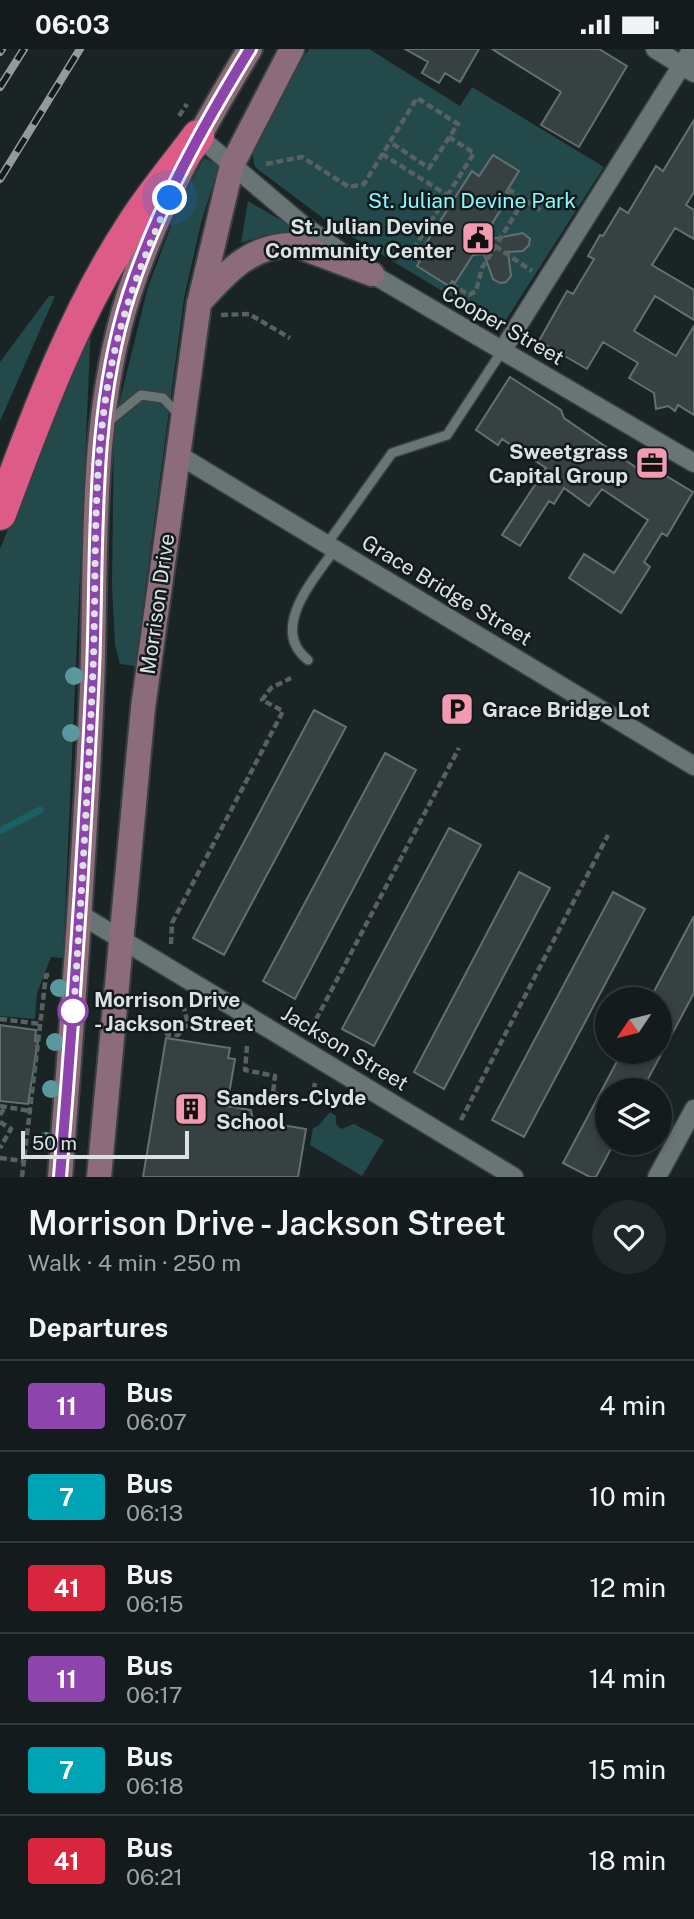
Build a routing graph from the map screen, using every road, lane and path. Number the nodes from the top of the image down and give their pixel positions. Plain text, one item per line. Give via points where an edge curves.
1 (250, 49) edge
2 (292, 49) edge
3 (655, 49) edge
4 (692, 49) edge
5 (688, 69) edge
6 (198, 136) junction
7 (449, 137) junction
8 (390, 142) junction
9 (382, 154) junction
10 (266, 164) dead end
11 (232, 165) junction
12 (508, 189) dead end
13 (447, 195) junction
14 (524, 200) junction
15 (543, 212) dead end
16 (495, 246) junction
17 (408, 258) dead end
18 (533, 272) dead end
19 (372, 274) junction
20 (451, 284) dead end
21 (199, 304) junction
22 (221, 315) dead end
23 (290, 338) dead end
24 (502, 351) junction
25 (182, 419) junction
26 (103, 427) junction
27 (177, 454) junction
28 (694, 463) edge
29 (0, 514) edge
30 (331, 547) junction
31 (308, 660) dead end
32 (292, 678) dead end
33 (459, 748) dead end
34 (694, 765) edge
35 (608, 835) dead end
36 (81, 915) junction
37 (119, 937) junction
38 (171, 944) dead end
39 (53, 975) dead end
40 (184, 1008) dead end
41 (0, 1019) edge
42 (50, 1019) dead end
43 (41, 1020) junction
44 (148, 1023) dead end
45 (311, 1029) dead end
46 (247, 1046) dead end
47 (315, 1083) dead end
48 (2, 1107) edge
49 (694, 1109) edge
50 (30, 1111) junction
51 (0, 1115) edge
52 (461, 1120) dead end
53 (0, 1122) edge
54 (27, 1137) junction
55 (34, 1138) dead end
56 (1, 1146) edge
57 (0, 1158) edge
58 (24, 1161) junction
59 (22, 1177) edge
60 (60, 1177) edge
61 (99, 1177) edge
62 (514, 1177) edge
63 (657, 1177) edge

1 - 6 main road
2 - 11 main road, Morrison Drive
3 - 5 street
4 - 5 street
5 - 24 street
6 - 11 street, Cooper Street
6 - 26 main road via 129,295 110,369
6 - 29 highway via 131,226 81,315
7 - 8 path via 429,168
7 - 8 path via 457,124 417,98
7 - 13 path via 474,153
8 - 9 path
9 - 10 path via 364,184 349,187 302,157
9 - 13 path
11 - 19 street, Cooper Street via 303,225
11 - 21 main road, Morrison Drive
12 - 14 path
13 - 17 path
14 - 15 path
14 - 16 path
16 - 18 path
16 - 20 path via 473,295
19 - 21 main road via 295,245 282,245 247,255
19 - 24 street, Cooper Street
21 - 25 main road, Morrison Drive
22 - 23 path via 248,314
24 - 28 street, Cooper Street
24 - 30 lane via 447,435 392,453
25 - 26 lane via 163,398 141,395
25 - 27 main road, Morrison Drive
26 - 36 main road
27 - 30 street, Grace Bridge Street
27 - 37 main road, Morrison Drive
30 - 31 lane via 292,623 298,649
30 - 34 street, Grace Bridge Street
32 - 38 path via 262,700 283,711 172,923
33 - 45 path
35 - 52 path
36 - 37 street, Jackson Street
36 - 60 main road
37 - 61 main road, Morrison Drive
37 - 62 street, Jackson Street
39 - 43 path via 46,975
40 - 44 path via 188,1024 178,1035 168,1035 159,1024
41 - 43 path
42 - 43 path
43 - 50 path
46 - 47 path via 245,1070 275,1076 273,1093 311,1102
48 - 50 path
48 - 51 path
49 - 63 street
50 - 54 path
53 - 56 path via 11,1129
54 - 55 path
54 - 58 path
57 - 58 path
58 - 59 path

